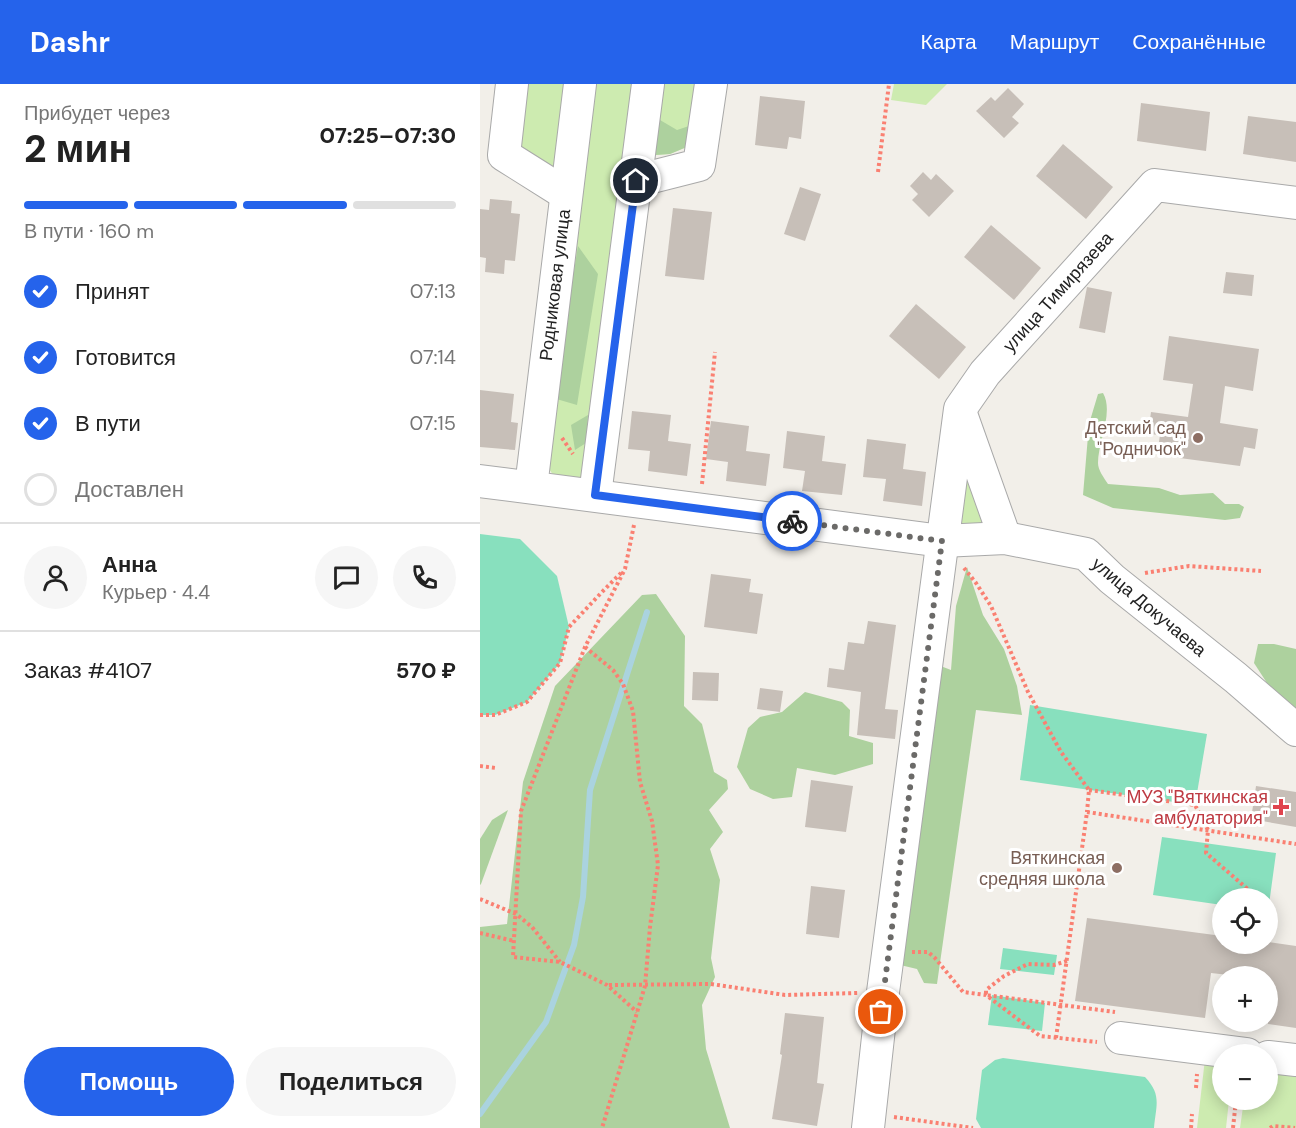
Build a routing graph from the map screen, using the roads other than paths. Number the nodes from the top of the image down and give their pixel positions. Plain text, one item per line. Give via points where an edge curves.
1 (512, 84) edge
2 (580, 84) edge
3 (648, 84) edge
4 (711, 84) edge
5 (636, 181) junction
6 (566, 194) junction
7 (1296, 203) edge
8 (960, 409) junction
9 (480, 481) edge
10 (531, 487) junction
11 (596, 492) junction
12 (1005, 538) junction
13 (942, 541) junction
14 (1296, 730) edge
15 (1125, 1039) road end
16 (1212, 1050) edge
17 (1278, 1058) edge
18 (1296, 1060) edge
19 (869, 1121) edge

1 - 6 street via 504,155
2 - 6 street, Родниковая улица
3 - 5 street
4 - 5 street via 699,165
5 - 11 street
6 - 10 street, Родниковая улица
7 - 8 street, улица Тимирязева via 1155,184 986,373
8 - 12 street
8 - 13 street, улица Тимирязева
9 - 10 street, улица Докучаева
10 - 11 street, улица Докучаева
11 - 13 street, улица Докучаева
12 - 13 street, улица Докучаева
12 - 14 street, улица Докучаева via 1086,554
13 - 19 street, улица Тимирязева
15 - 16 street
17 - 18 street

